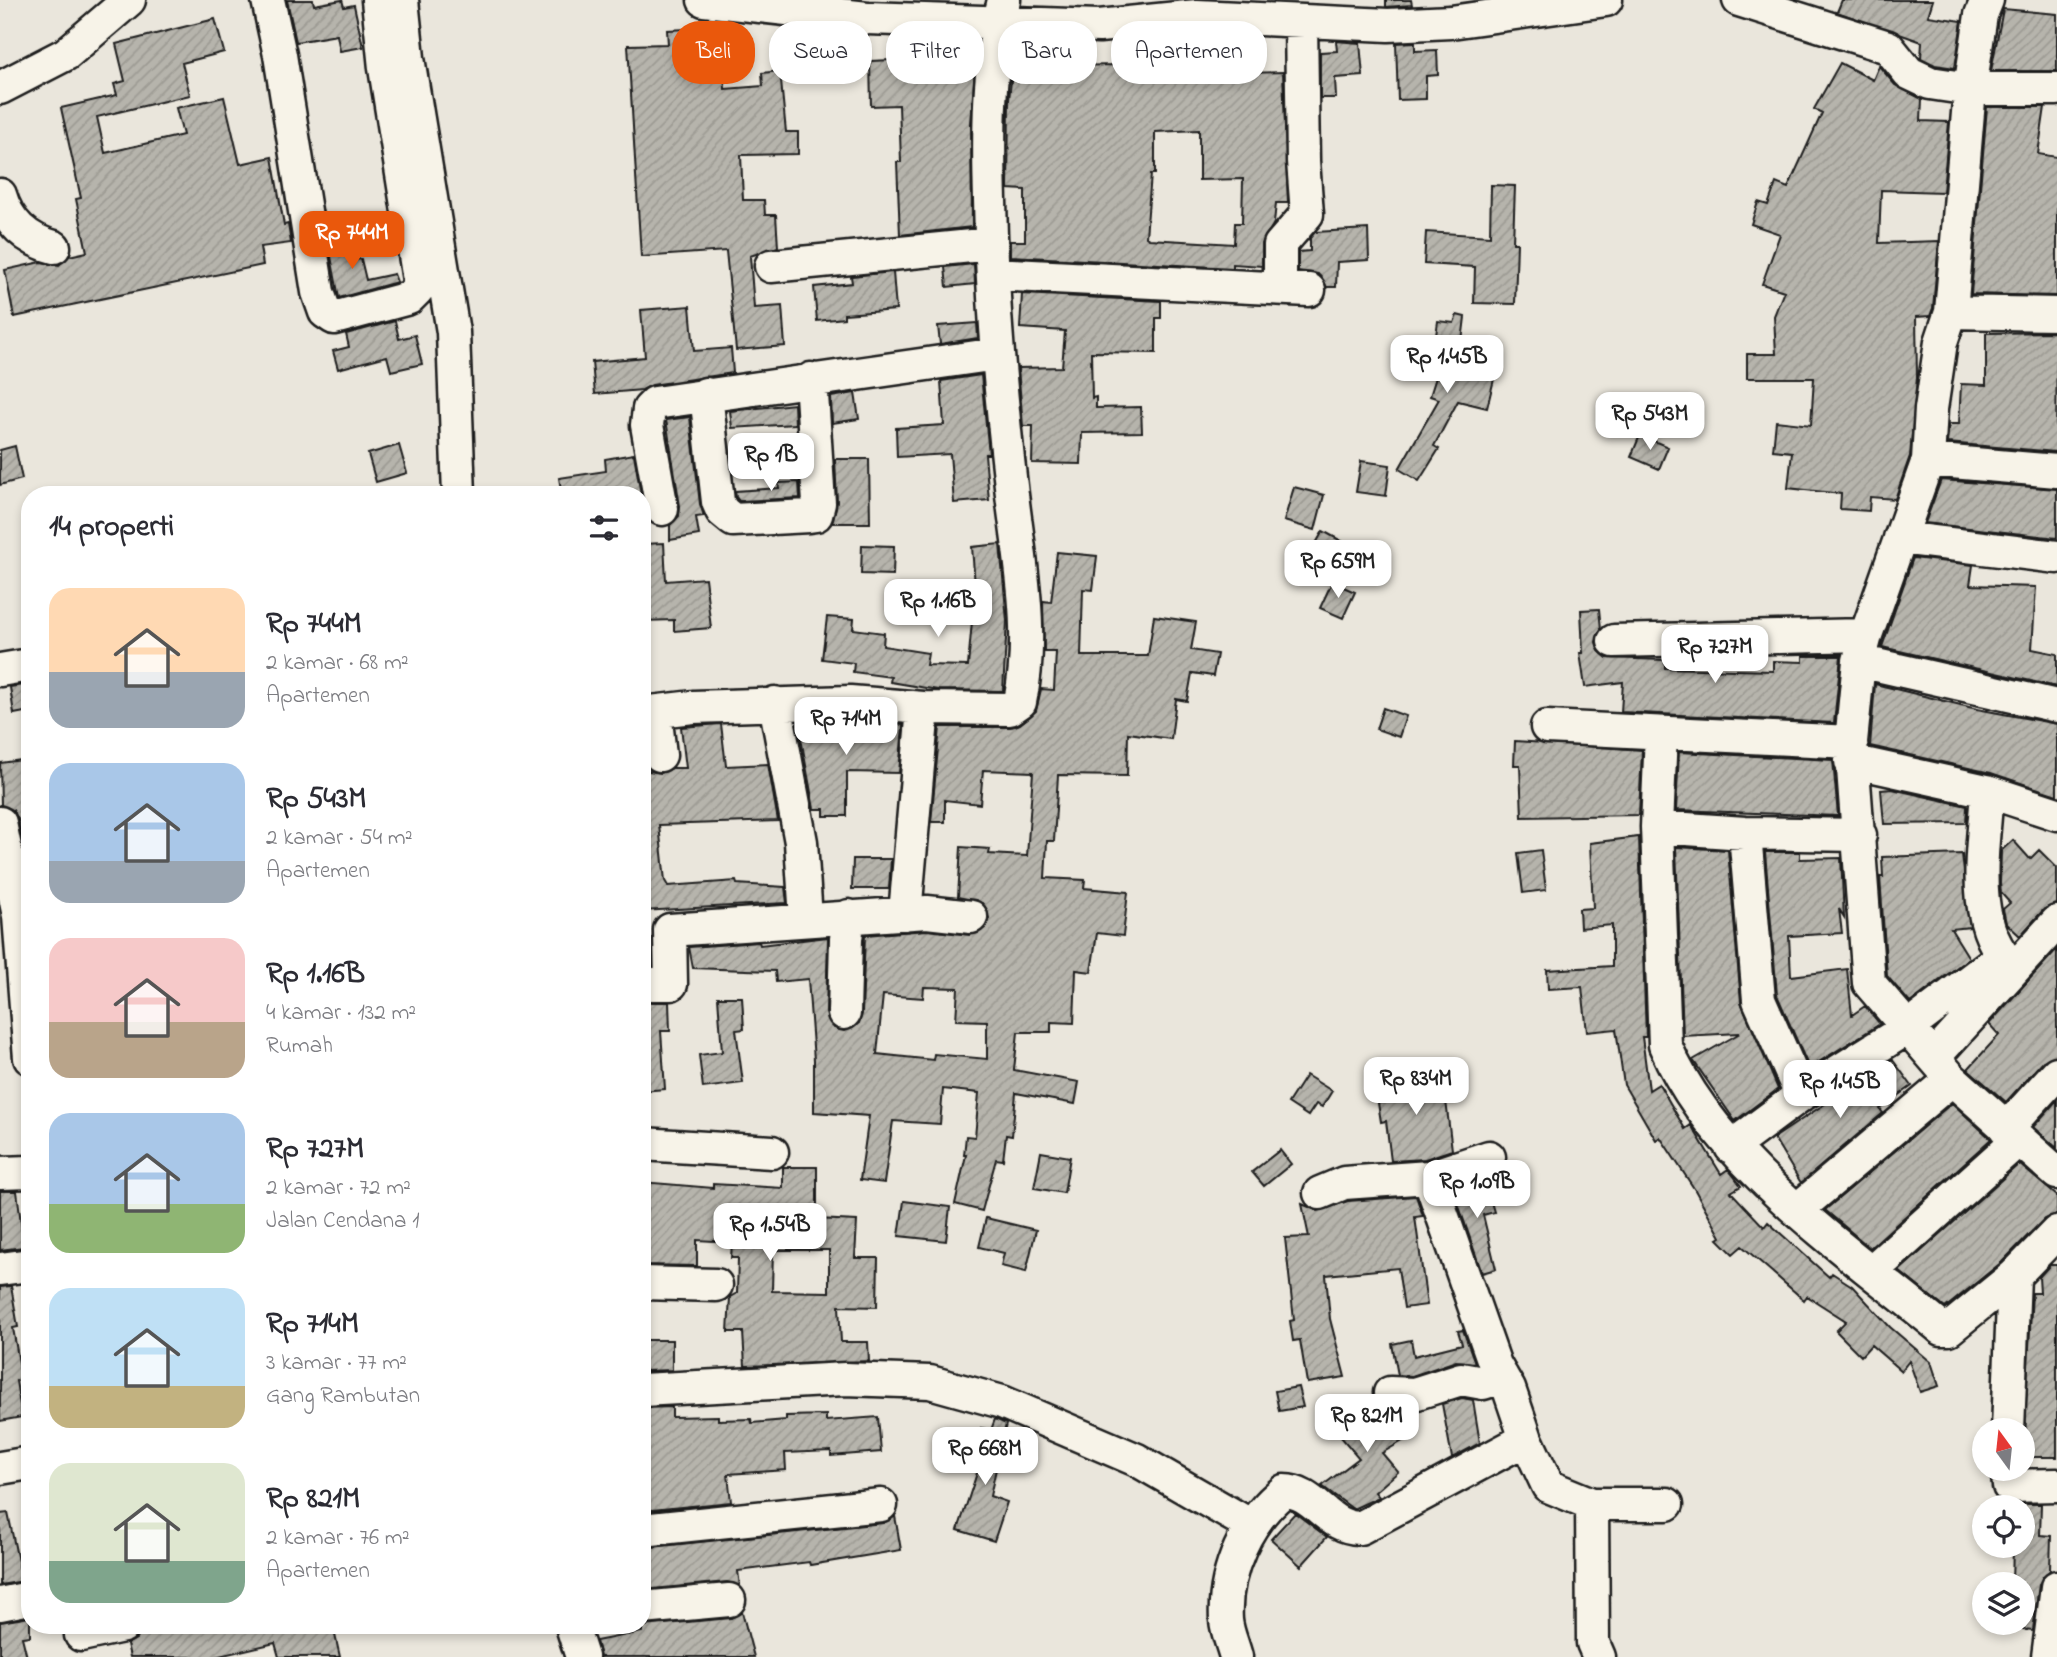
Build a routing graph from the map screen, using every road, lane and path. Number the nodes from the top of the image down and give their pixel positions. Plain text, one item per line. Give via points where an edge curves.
1 (129, 0) edge
2 (268, 0) edge
3 (378, 0) edge
4 (402, 0) edge
5 (704, 0) edge
6 (1606, 0) edge
7 (1739, 0) edge
8 (1987, 0) edge
9 (1569, 2) edge
10 (779, 4) edge
11 (1197, 8) edge
12 (1495, 8) edge
13 (1002, 11) edge
14 (1301, 21) junction
15 (0, 88) edge
16 (1970, 89) junction
17 (2057, 89) edge
18 (0, 195) edge
19 (54, 247) dead end
20 (992, 259) junction
21 (771, 267) dead end
22 (1951, 312) junction
23 (2057, 314) edge
24 (997, 354) junction
25 (811, 379) junction
26 (706, 394) junction
27 (1928, 460) junction
28 (2057, 471) edge
29 (459, 486) edge
30 (662, 509) dead end
31 (1900, 538) junction
32 (2057, 557) edge
33 (1614, 641) dead end
34 (1863, 648) junction
35 (21, 666) edge
36 (0, 670) edge
37 (775, 703) junction
38 (2057, 706) edge
39 (923, 708) junction
40 (651, 713) edge
41 (651, 724) edge
42 (1547, 727) dead end
43 (1661, 733) junction
44 (1851, 751) junction
45 (660, 755) dead end
46 (1987, 791) junction
47 (2057, 814) edge
48 (0, 823) edge
49 (1657, 827) junction
50 (1745, 833) junction
51 (1860, 835) junction
52 (21, 878) edge
53 (905, 914) junction
54 (849, 916) junction
55 (971, 917) dead end
56 (806, 919) junction
57 (2057, 922) edge
58 (21, 942) edge
59 (2007, 961) junction
60 (651, 984) edge
61 (844, 1013) dead end
62 (1906, 1030) junction
63 (1943, 1068) junction
64 (2057, 1073) edge
65 (1801, 1095) junction
66 (2012, 1134) junction
67 (651, 1145) edge
68 (1731, 1147) junction
69 (772, 1152) dead end
70 (1489, 1157) dead end
71 (21, 1172) edge
72 (0, 1173) edge
73 (2057, 1173) edge
74 (1429, 1177) junction
75 (1320, 1193) dead end
76 (1798, 1209) junction
77 (2057, 1233) edge
78 (21, 1266) edge
79 (0, 1269) edge
80 (1872, 1271) junction
81 (2014, 1276) junction
82 (651, 1283) edge
83 (716, 1285) dead end
84 (1502, 1377) junction
85 (651, 1390) edge
86 (1390, 1393) dead end
87 (2008, 1418) edge
88 (1526, 1439) junction
89 (21, 1464) edge
90 (0, 1468) edge
91 (2008, 1481) edge
92 (2057, 1485) edge
93 (1592, 1504) junction
94 (1667, 1504) dead end
95 (881, 1506) dead end
96 (1251, 1525) junction
97 (651, 1529) edge
98 (2057, 1587) edge
99 (21, 1600) edge
100 (729, 1600) dead end
101 (0, 1604) edge
102 (651, 1607) edge
103 (575, 1634) edge
104 (582, 1657) edge
105 (1236, 1657) edge
106 (1599, 1657) edge
107 (2048, 1657) edge

1 - 15 street via 66,54
2 - 3 street via 318,292 325,312 334,318 409,298 419,280
4 - 29 street via 453,332
5 - 10 street
6 - 9 street
7 - 16 street via 1888,47 1909,73 1930,83
8 - 16 street
9 - 12 street
10 - 13 street via 867,18
11 - 13 street via 1099,26
11 - 14 street
12 - 14 street via 1451,22
13 - 20 street via 988,153
14 - 20 street via 1307,215 1280,245 1295,289
16 - 17 street
16 - 22 street
18 - 19 street via 23,233
20 - 21 street
20 - 24 street
22 - 23 street
22 - 27 street via 1941,342
24 - 25 street
24 - 39 street via 1025,601 1024,683 1020,702 1010,709
25 - 26 street
25 - 26 street via 819,503 816,515 809,516 733,520 722,511
26 - 30 street via 655,402 649,409
27 - 28 street
27 - 31 street
31 - 32 street
31 - 34 street
33 - 34 street
34 - 38 street
34 - 44 street
35 - 36 street
37 - 39 street via 850,702
37 - 40 street
37 - 56 street via 801,842
39 - 53 street
41 - 45 street
42 - 43 street
43 - 44 street
43 - 49 street
44 - 46 street
44 - 51 street
46 - 47 street
46 - 59 street via 1984,911
48 - 52 street
49 - 50 street
49 - 68 street via 1665,1045 1673,1065
50 - 51 street
50 - 65 street via 1759,1000
51 - 62 street via 1867,978
52 - 58 street
53 - 54 street
53 - 55 street
54 - 56 street
54 - 61 street
56 - 60 street via 670,930 671,984
57 - 59 street
59 - 62 street
59 - 63 street
62 - 63 street
62 - 65 street
63 - 66 street
63 - 76 street
64 - 66 street
65 - 68 street
66 - 73 street
66 - 80 street
67 - 69 street
68 - 76 street
70 - 74 street
71 - 72 street
74 - 75 street via 1345,1183
74 - 84 street
76 - 80 street
77 - 81 street
78 - 79 street
80 - 81 street via 1945,1329
81 - 87 street
82 - 83 street
84 - 86 street via 1483,1383 1461,1379 1414,1394
84 - 88 street
85 - 96 street via 845,1379 930,1382 1002,1402 1137,1460
88 - 93 street via 1548,1486
88 - 96 street via 1360,1528 1337,1523 1297,1491 1284,1491
89 - 90 street
91 - 92 street via 2009,1486
93 - 94 street
93 - 106 street via 1592,1643
95 - 97 street
96 - 105 street via 1226,1599 1226,1622
98 - 107 street
99 - 101 street
100 - 102 street
103 - 104 street

